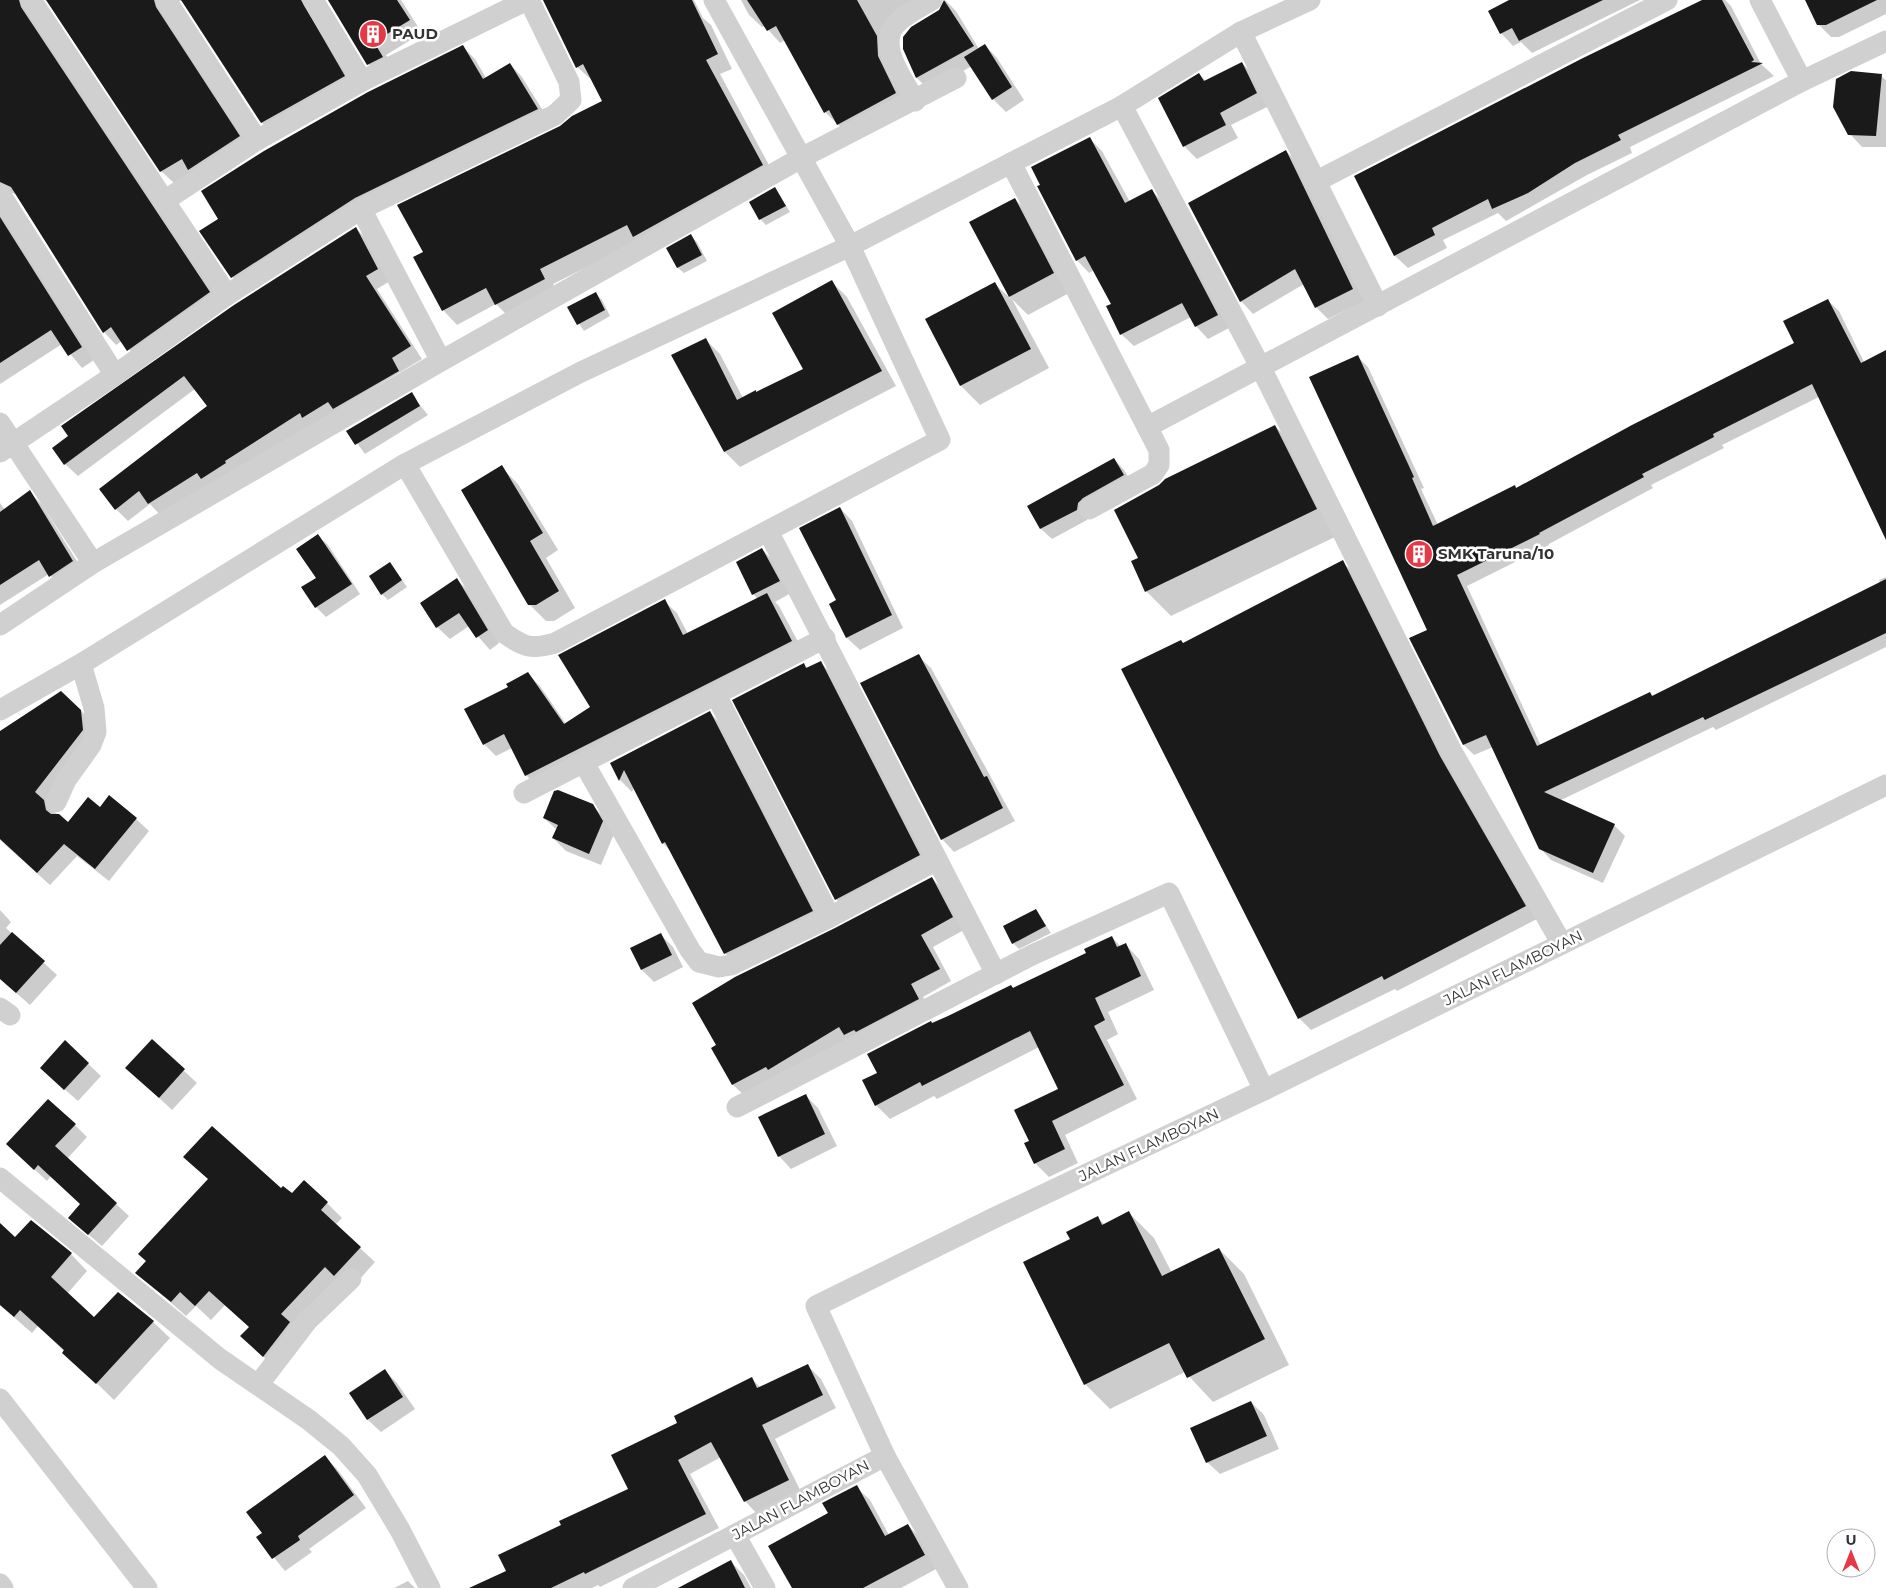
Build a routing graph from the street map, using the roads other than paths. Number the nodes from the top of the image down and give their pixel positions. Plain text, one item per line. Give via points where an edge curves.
1 (31, 0) edge
2 (166, 0) edge
3 (313, 0) edge
4 (528, 0) edge
5 (714, 0) edge
6 (932, 0) edge
7 (1310, 0) edge
8 (1667, 0) edge
9 (1760, 0) edge
10 (1241, 32) junction
11 (1886, 41) edge
12 (956, 78) dead end
13 (362, 81) junction
14 (1802, 81) junction
15 (915, 102) junction
16 (1122, 106) junction
17 (257, 140) junction
18 (801, 158) junction
19 (1011, 163) junction
20 (1315, 182) junction
21 (0, 194) edge
22 (164, 201) junction
23 (361, 210) junction
24 (850, 246) junction
25 (227, 295) junction
26 (1378, 306) junction
27 (441, 361) junction
28 (1261, 368) junction
29 (115, 375) junction
30 (0, 423) edge
31 (1147, 427) junction
32 (7, 448) edge
33 (405, 464) junction
34 (1089, 509) dead end
35 (768, 531) junction
36 (92, 563) junction
37 (0, 625) edge
38 (825, 638) junction
39 (81, 664) junction
40 (716, 695) junction
41 (0, 710) edge
42 (584, 763) junction
43 (1886, 785) edge
44 (524, 793) dead end
45 (56, 802) dead end
46 (937, 860) junction
47 (830, 917) junction
48 (1562, 944) junction
49 (996, 974) junction
50 (1264, 1090) junction
51 (737, 1107) dead end
52 (0, 1178) edge
53 (351, 1279) dead end
54 (258, 1385) junction
55 (0, 1399) edge
56 (885, 1456) junction
57 (735, 1535) junction
58 (0, 1584) edge
59 (3, 1588) edge
60 (147, 1588) edge
61 (430, 1588) edge
62 (633, 1588) edge
63 (765, 1588) edge
64 (958, 1588) edge

1 - 22 street
2 - 17 street
3 - 13 street
4 - 13 street
4 - 23 street via 569,82 571,100 555,115
5 - 18 street
6 - 15 street via 897,23 890,33 891,57
7 - 10 street
8 - 20 street
9 - 14 street
10 - 16 street
10 - 20 street
11 - 14 street
12 - 15 street
13 - 17 street
14 - 26 street
15 - 18 street
16 - 19 street
16 - 28 street
17 - 22 street
18 - 24 street
18 - 27 street
19 - 24 street
19 - 31 street
20 - 26 street
21 - 29 street
22 - 25 street
23 - 25 street
23 - 27 street
24 - 33 street via 581,372
24 - 35 street via 940,440
25 - 29 street
26 - 28 street
27 - 36 street
28 - 31 street
28 - 48 street via 1452,750
29 - 32 street
30 - 32 street
31 - 34 street via 1159,450 1159,465 1152,474
32 - 36 street
33 - 35 street via 504,634 529,647 555,643
33 - 39 street
35 - 38 street
36 - 37 street
38 - 40 street
38 - 46 street
39 - 41 street
39 - 45 street via 94,708 96,732
40 - 42 street
40 - 47 street
42 - 44 street
42 - 47 street via 699,962 719,967 732,966
43 - 48 street, JALAN FLAMBOYAN
46 - 47 street
46 - 49 street
48 - 50 street, JALAN FLAMBOYAN
49 - 50 street via 1169,893
49 - 51 street
50 - 56 street, JALAN FLAMBOYAN via 816,1306
52 - 54 street via 220,1359
53 - 54 street via 307,1321
54 - 61 street via 310,1420 366,1475
55 - 60 street
56 - 57 street, JALAN FLAMBOYAN
56 - 64 street
57 - 62 street, JALAN FLAMBOYAN
57 - 63 street
58 - 59 street

